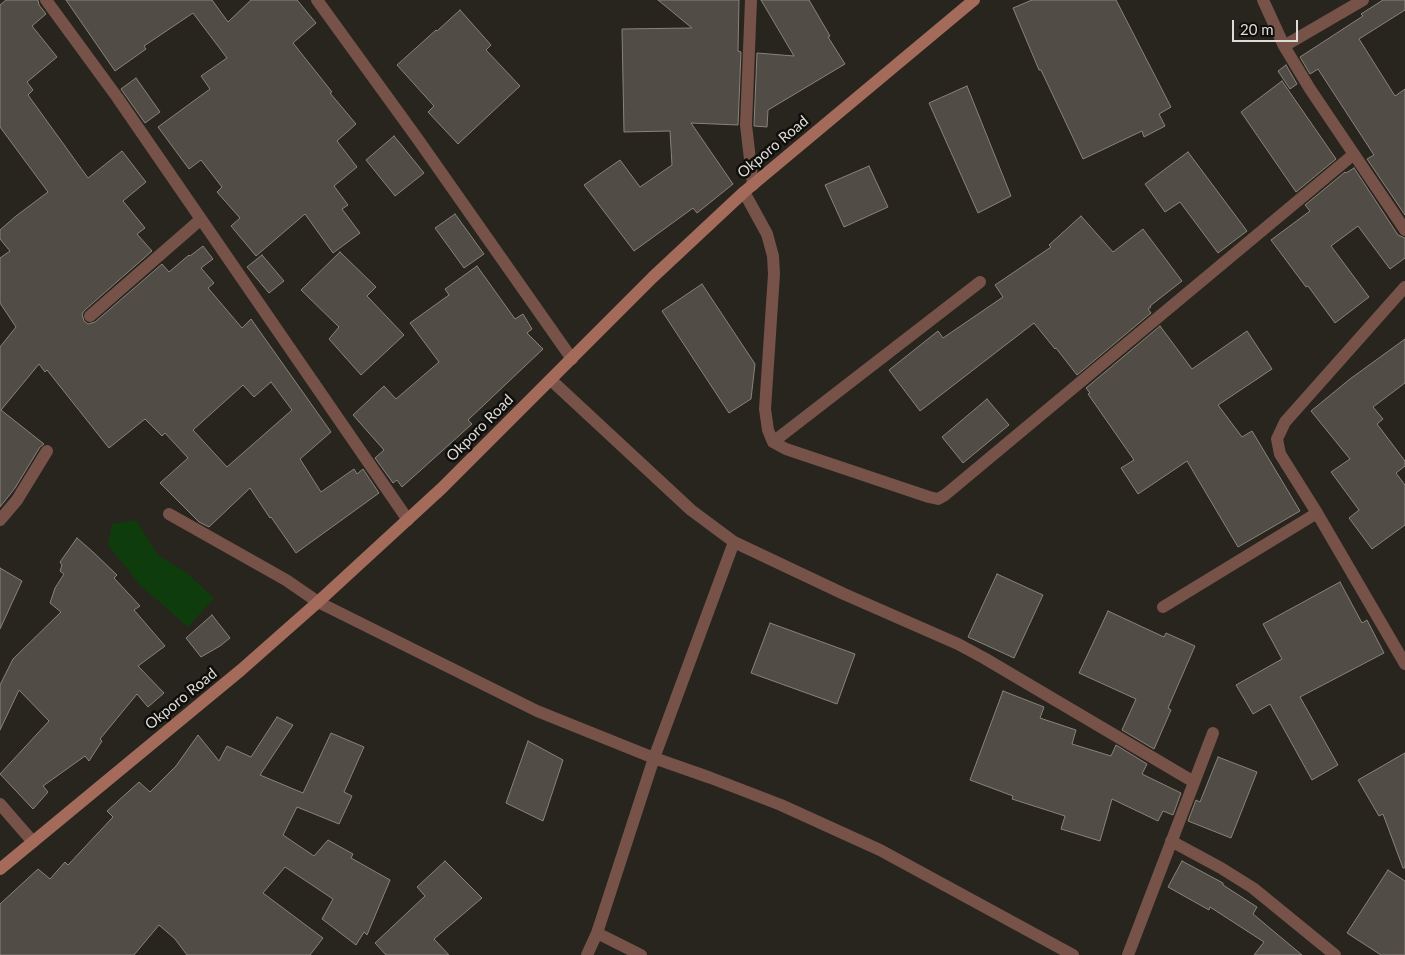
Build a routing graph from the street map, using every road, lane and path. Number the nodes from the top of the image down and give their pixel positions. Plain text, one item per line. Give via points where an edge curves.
1 (46, 0) edge
2 (317, 0) edge
3 (751, 0) edge
4 (974, 0) edge
5 (1263, 0) edge
6 (1363, 0) edge
7 (1284, 46) junction
8 (1354, 154) junction
9 (748, 189) junction
10 (200, 220) junction
11 (1405, 230) edge
12 (980, 282) dead end
13 (1405, 287) edge
14 (90, 316) dead end
15 (572, 359) junction
16 (551, 380) junction
17 (773, 442) junction
18 (47, 451) dead end
19 (1317, 513) junction
20 (170, 514) dead end
21 (0, 520) edge
22 (408, 520) junction
23 (734, 542) junction
24 (318, 602) junction
25 (1163, 607) dead end
26 (1405, 664) edge
27 (1213, 733) dead end
28 (654, 758) junction
29 (1194, 782) junction
30 (0, 804) edge
31 (1171, 841) junction
32 (33, 842) junction
33 (0, 869) edge
34 (598, 933) junction
35 (586, 955) edge
36 (642, 955) edge
37 (1073, 955) edge
38 (1128, 955) edge
39 (1335, 955) edge

1 - 10 street via 117,97
2 - 15 street
3 - 9 street via 746,125
4 - 9 main road, Okporo Road
5 - 7 street
6 - 7 street
7 - 8 street
8 - 11 street
8 - 17 street via 938,499
9 - 15 main road, Okporo Road via 653,277
9 - 17 street via 773,256 765,409
10 - 14 street
10 - 22 street
12 - 17 street
13 - 19 street via 1285,422 1277,439 1280,454
15 - 16 main road, Okporo Road
16 - 22 main road, Okporo Road
16 - 23 street via 691,510
18 - 21 street via 17,500
19 - 25 street
19 - 26 street
20 - 24 street via 278,575
22 - 24 main road, Okporo Road
23 - 28 street
23 - 29 street via 976,653
24 - 28 street via 537,711
24 - 32 main road, Okporo Road
27 - 29 street
28 - 34 street
28 - 37 street via 781,804 880,850
29 - 31 street
30 - 32 street
31 - 38 street
31 - 39 street via 1253,888
32 - 33 main road, Okporo Road
34 - 35 street
34 - 36 street

